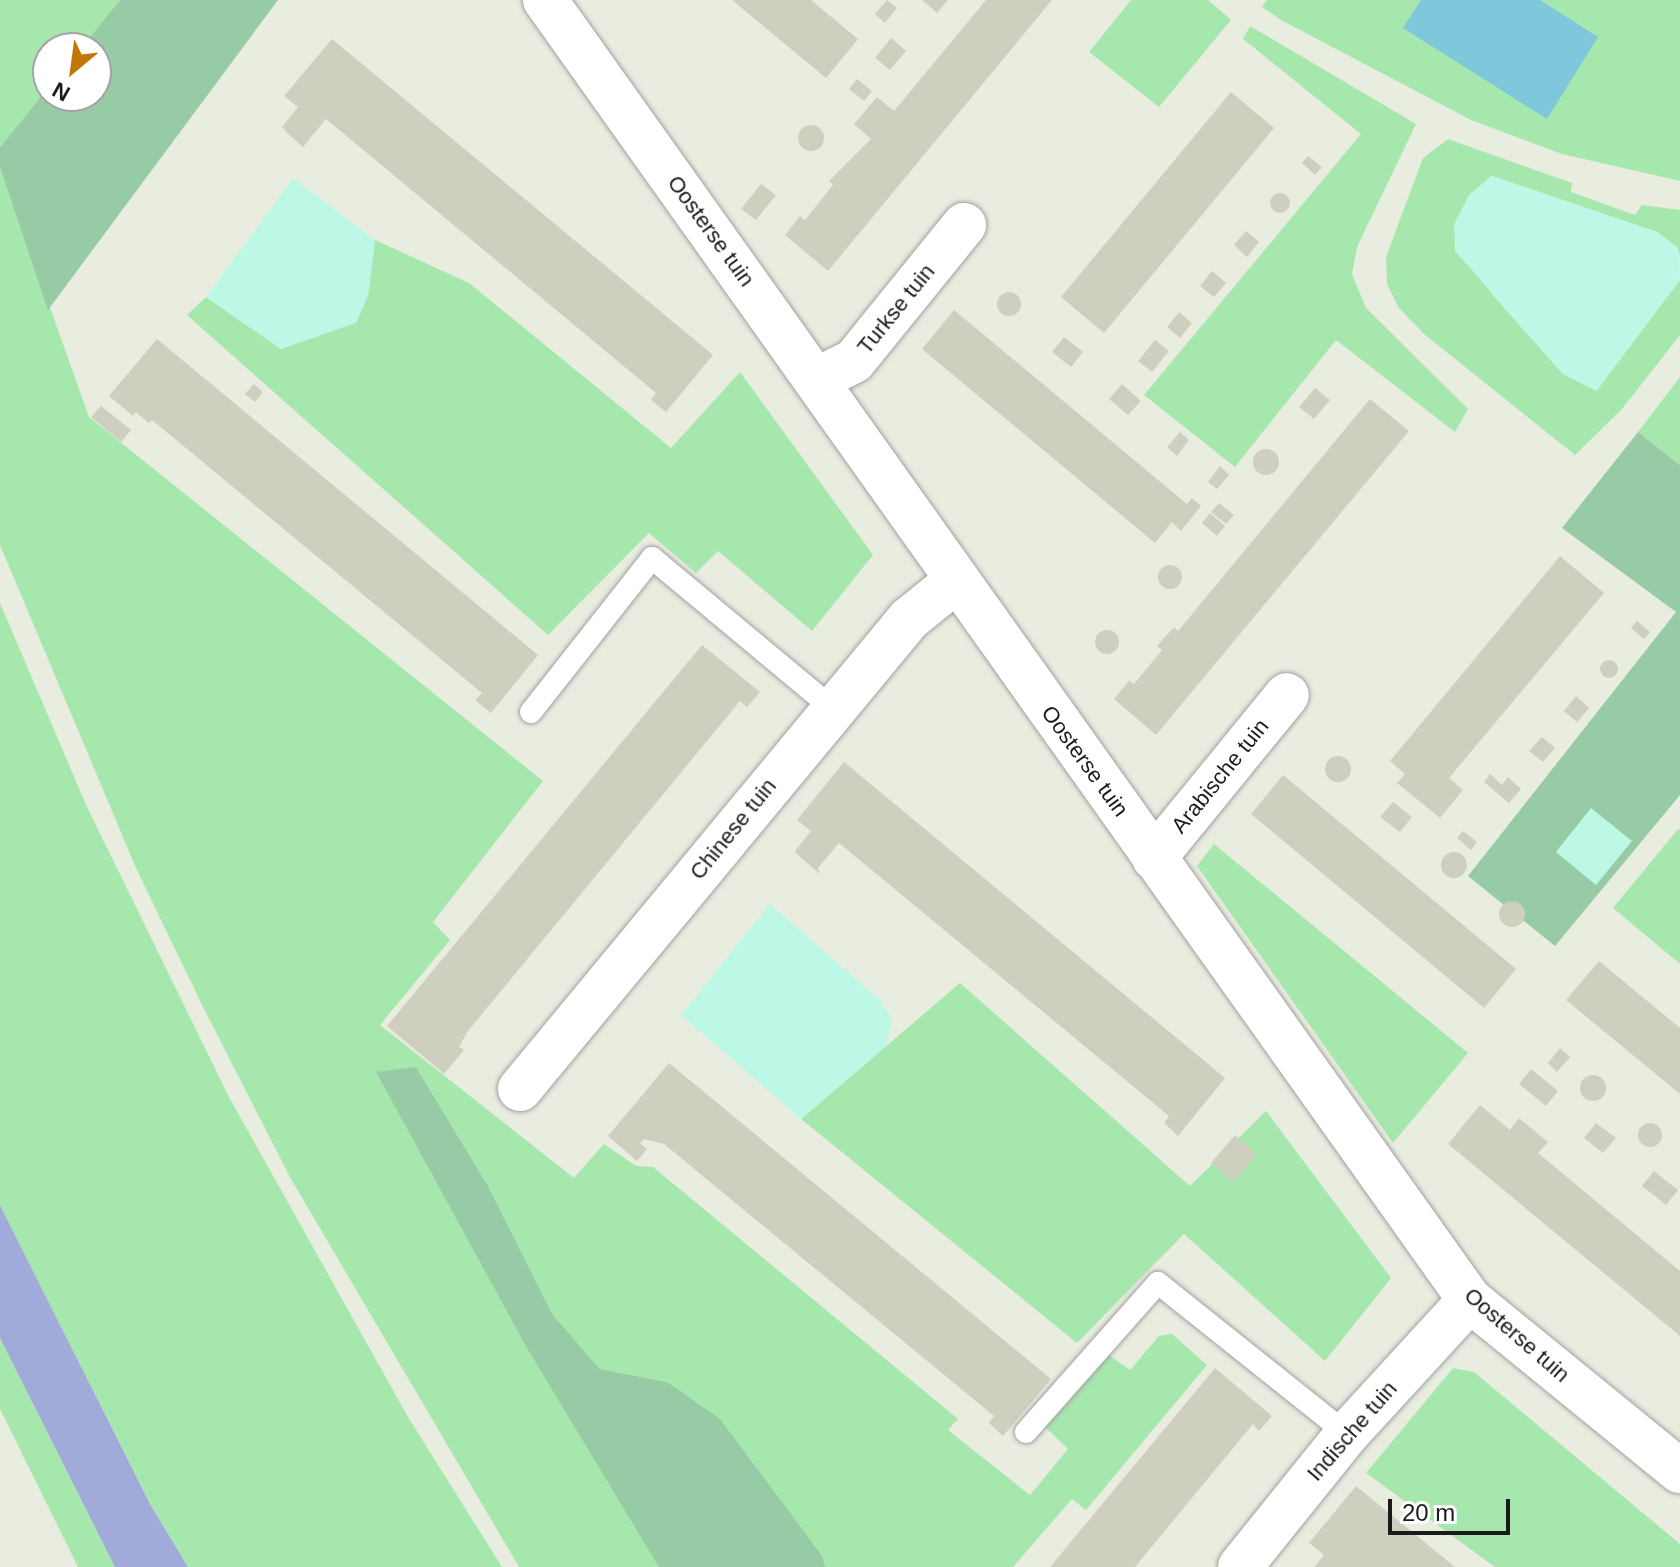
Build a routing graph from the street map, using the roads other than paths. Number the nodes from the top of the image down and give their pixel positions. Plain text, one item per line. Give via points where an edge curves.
1 (545, 0) edge
2 (964, 225) dead end
3 (818, 379) junction
4 (956, 581) junction
5 (1287, 695) dead end
6 (832, 708) junction
7 (531, 712) dead end
8 (1154, 858) junction
9 (520, 1089) dead end
10 (1470, 1300) junction
11 (1026, 1432) dead end
12 (1347, 1434) junction
13 (1680, 1471) edge
14 (1240, 1567) edge

1 - 3 street, Oosterse tuin
2 - 3 street, Turkse tuin via 854,361
3 - 4 street, Oosterse tuin
4 - 6 street, Chinese tuin via 909,619
4 - 8 street, Oosterse tuin
5 - 8 street, Arabische tuin
6 - 7 lane via 652,558
6 - 9 street, Chinese tuin
8 - 10 street, Oosterse tuin
10 - 12 street, Indische tuin
10 - 13 street, Oosterse tuin
11 - 12 lane via 1158,1283
12 - 14 street, Indische tuin

